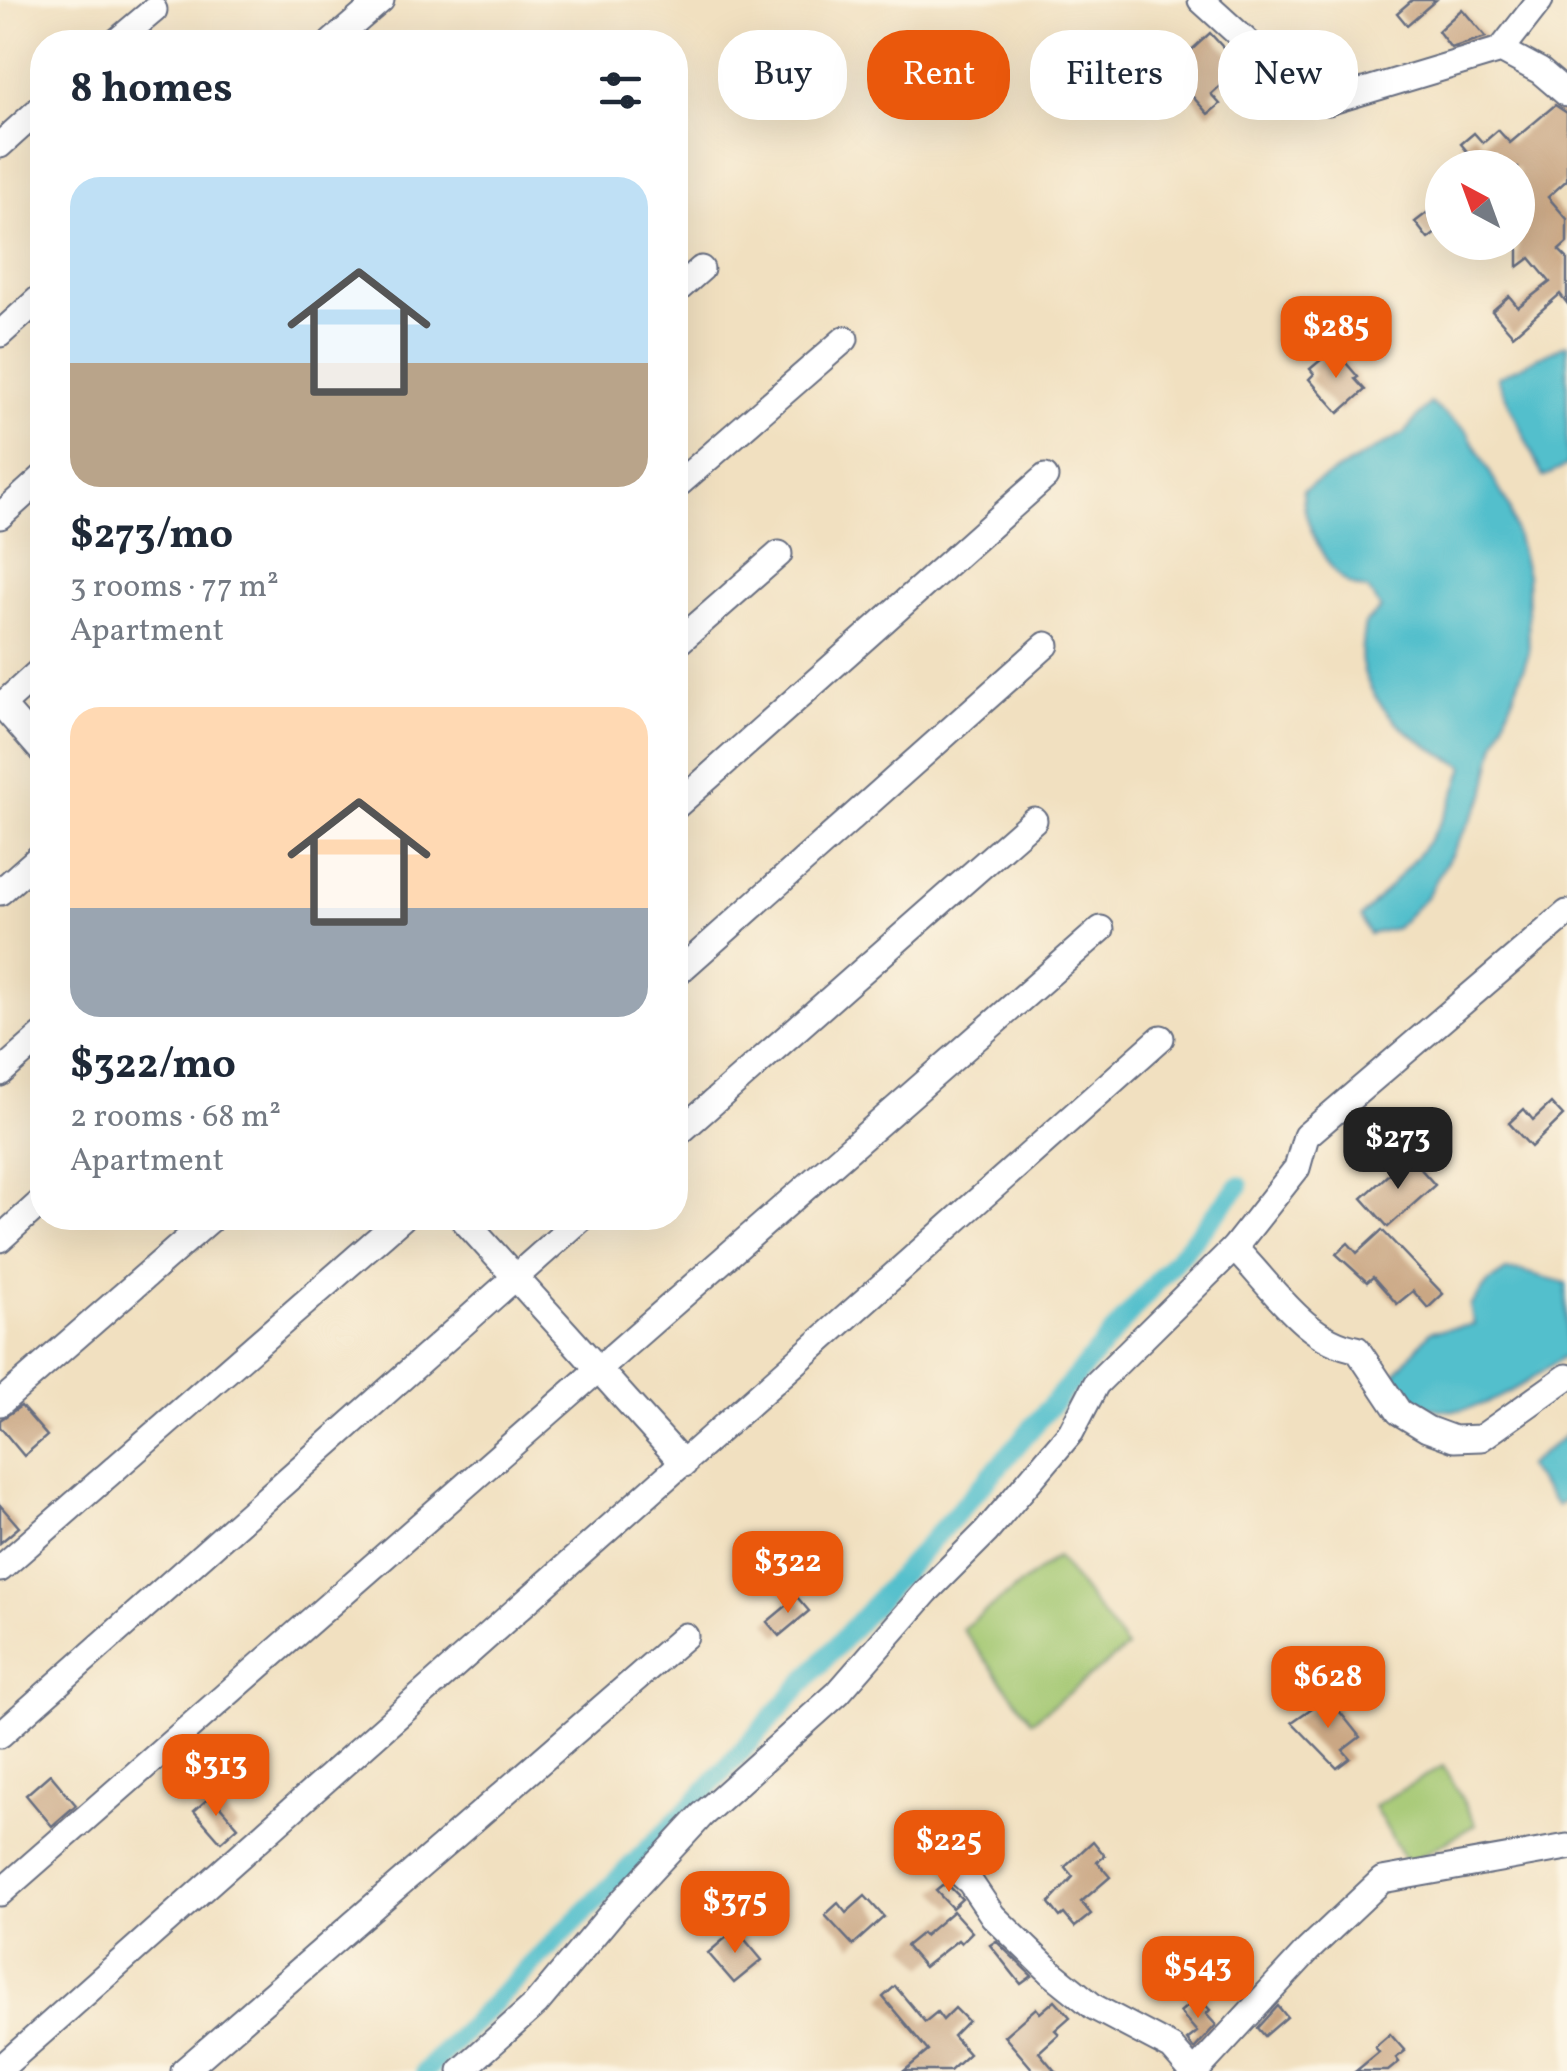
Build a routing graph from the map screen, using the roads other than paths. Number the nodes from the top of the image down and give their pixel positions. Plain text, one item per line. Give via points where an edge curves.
1 (381, 0) edge
2 (1201, 0) edge
3 (1540, 0) edge
4 (154, 10) dead end
5 (130, 30) edge
6 (346, 30) edge
7 (1501, 50) junction
8 (1567, 94) edge
9 (30, 118) edge
10 (0, 144) edge
11 (701, 269) dead end
12 (688, 280) edge
13 (30, 307) edge
14 (0, 334) edge
15 (845, 339) dead end
16 (688, 475) edge
17 (1045, 478) dead end
18 (30, 489) edge
19 (0, 516) edge
20 (779, 554) dead end
21 (688, 634) edge
22 (1046, 646) dead end
23 (30, 680) edge
24 (1, 705) edge
25 (30, 738) edge
26 (688, 795) edge
27 (1034, 820) dead end
28 (30, 866) edge
29 (0, 892) edge
30 (1567, 913) edge
31 (1101, 929) dead end
32 (688, 963) edge
33 (1160, 1038) dead end
34 (30, 1047) edge
35 (0, 1073) edge
36 (688, 1125) edge
37 (30, 1213) edge
38 (198, 1230) edge
39 (388, 1230) edge
40 (473, 1230) edge
41 (568, 1230) edge
42 (0, 1239) edge
43 (1234, 1248) junction
44 (515, 1276) junction
45 (599, 1370) junction
46 (1567, 1377) edge
47 (0, 1403) edge
48 (684, 1464) junction
49 (0, 1569) edge
50 (686, 1636) dead end
51 (0, 1735) edge
52 (1567, 1847) edge
53 (941, 1857) dead end
54 (0, 1893) edge
55 (0, 2068) edge
56 (184, 2071) edge
57 (461, 2071) edge
58 (1194, 2071) edge

1 - 6 street
2 - 7 street via 1300,90 1328,102
3 - 7 street
4 - 5 street
7 - 8 street
9 - 10 street
11 - 12 street
13 - 14 street
15 - 16 street
17 - 26 street
18 - 19 street
20 - 21 street
22 - 32 street
23 - 24 street
24 - 25 street
27 - 36 street
28 - 29 street
30 - 43 street via 1306,1136 1297,1168
31 - 45 street
33 - 48 street
34 - 35 street
37 - 42 street
38 - 47 street
39 - 49 street
40 - 44 street
41 - 44 street
43 - 46 street via 1318,1333 1357,1349 1399,1412 1427,1429 1454,1439 1481,1438
43 - 57 street via 1096,1384 1040,1472 838,1692 702,1815 536,2004
44 - 45 street
44 - 51 street
45 - 48 street
45 - 54 street
48 - 55 street
50 - 56 street
52 - 58 street via 1382,1880
53 - 58 street via 1053,1974 1094,2007 1172,2048

